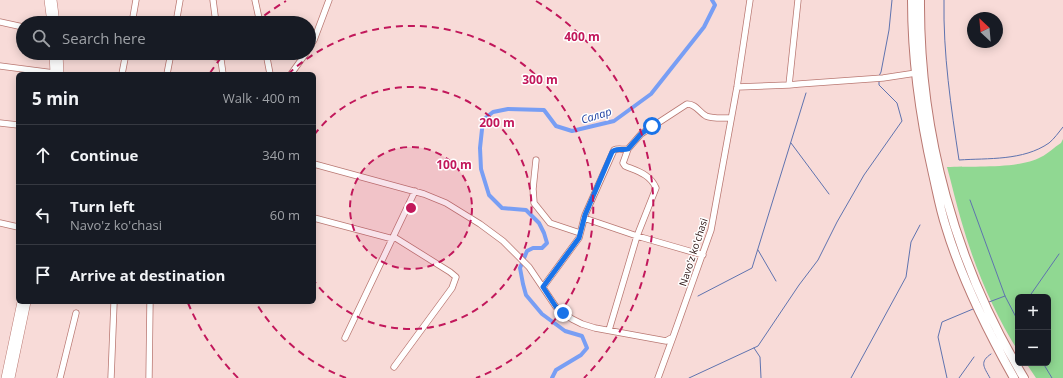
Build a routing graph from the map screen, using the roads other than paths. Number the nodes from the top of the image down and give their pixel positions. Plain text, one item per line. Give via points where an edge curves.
1 (48, 0) edge
2 (53, 0) edge
3 (136, 0) edge
4 (180, 0) edge
5 (213, 0) edge
6 (255, 0) edge
7 (329, 0) edge
8 (750, 0) edge
9 (798, 0) edge
10 (912, 0) edge
11 (920, 0) edge
12 (50, 16) edge
13 (55, 16) edge
14 (133, 16) edge
15 (177, 16) edge
16 (215, 16) edge
17 (258, 16) edge
18 (0, 22) edge
19 (16, 26) edge
20 (316, 35) edge
21 (54, 60) edge
22 (58, 60) edge
23 (125, 60) edge
24 (170, 60) edge
25 (221, 60) edge
26 (267, 60) edge
27 (301, 60) edge
28 (0, 66) edge
29 (42, 72) edge
30 (56, 72) edge
31 (56, 72) edge
32 (122, 72) edge
33 (167, 72) edge
34 (223, 72) edge
35 (270, 72) edge
36 (292, 72) edge
37 (916, 73) junction
38 (789, 86) junction
39 (737, 87) junction
40 (731, 118) junction
41 (0, 123) edge
42 (16, 125) edge
43 (628, 149) junction
44 (536, 160) dead end
45 (316, 165) edge
46 (416, 191) junction
47 (584, 218) junction
48 (316, 219) edge
49 (0, 223) edge
50 (16, 227) edge
51 (580, 233) junction
52 (637, 236) junction
53 (393, 238) junction
54 (703, 255) junction
55 (543, 287) junction
56 (978, 299) junction
57 (21, 304) edge
58 (27, 304) edge
59 (114, 304) edge
60 (150, 304) edge
61 (982, 308) junction
62 (76, 313) dead end
63 (610, 330) junction
64 (673, 337) junction
65 (345, 338) dead end
66 (666, 341) junction
67 (669, 348) junction
68 (394, 367) dead end
69 (5, 378) edge
70 (11, 378) edge
71 (60, 378) edge
72 (111, 378) edge
73 (149, 378) edge
74 (658, 378) edge
75 (1014, 378) edge
76 (1024, 378) edge

1 - 12 main road
2 - 13 main road
3 - 14 street
4 - 15 street
5 - 16 street
6 - 17 street
7 - 20 street
8 - 39 street, Navo'z ko'chasi
9 - 38 street
10 - 37 highway
11 - 56 highway via 923,73 934,145 953,223 974,279
18 - 19 street
21 - 30 main road
22 - 31 main road
23 - 32 street
24 - 33 street
25 - 34 street
26 - 35 street
27 - 36 street
28 - 29 street
37 - 38 street
37 - 56 highway via 924,134 945,226 959,264
38 - 39 street
39 - 40 street, Navo'z ko'chasi
40 - 43 street via 709,117 695,106 687,104 641,134
40 - 54 street, Navo'z ko'chasi via 711,230
41 - 42 street
43 - 47 street via 616,149 612,152
43 - 52 street via 623,163 625,166 644,173 656,188
44 - 51 street via 532,189 534,203 550,223
45 - 46 street
46 - 53 street
46 - 55 street via 446,203 492,232 518,255
47 - 51 street
47 - 52 street
48 - 53 street
49 - 50 street
51 - 55 street via 579,238
52 - 54 street
52 - 63 street
53 - 65 street
53 - 68 street via 456,277 452,288
54 - 64 street, Navo'z ko'chasi
55 - 63 street via 556,307 572,319 595,328
56 - 61 highway
57 - 69 main road
58 - 70 main road
59 - 72 street
60 - 73 street
61 - 75 highway
61 - 76 highway
62 - 71 street
63 - 66 street
64 - 66 street
64 - 67 street, Navo'z ko'chasi
66 - 67 street
67 - 74 street, Navo'z ko'chasi

